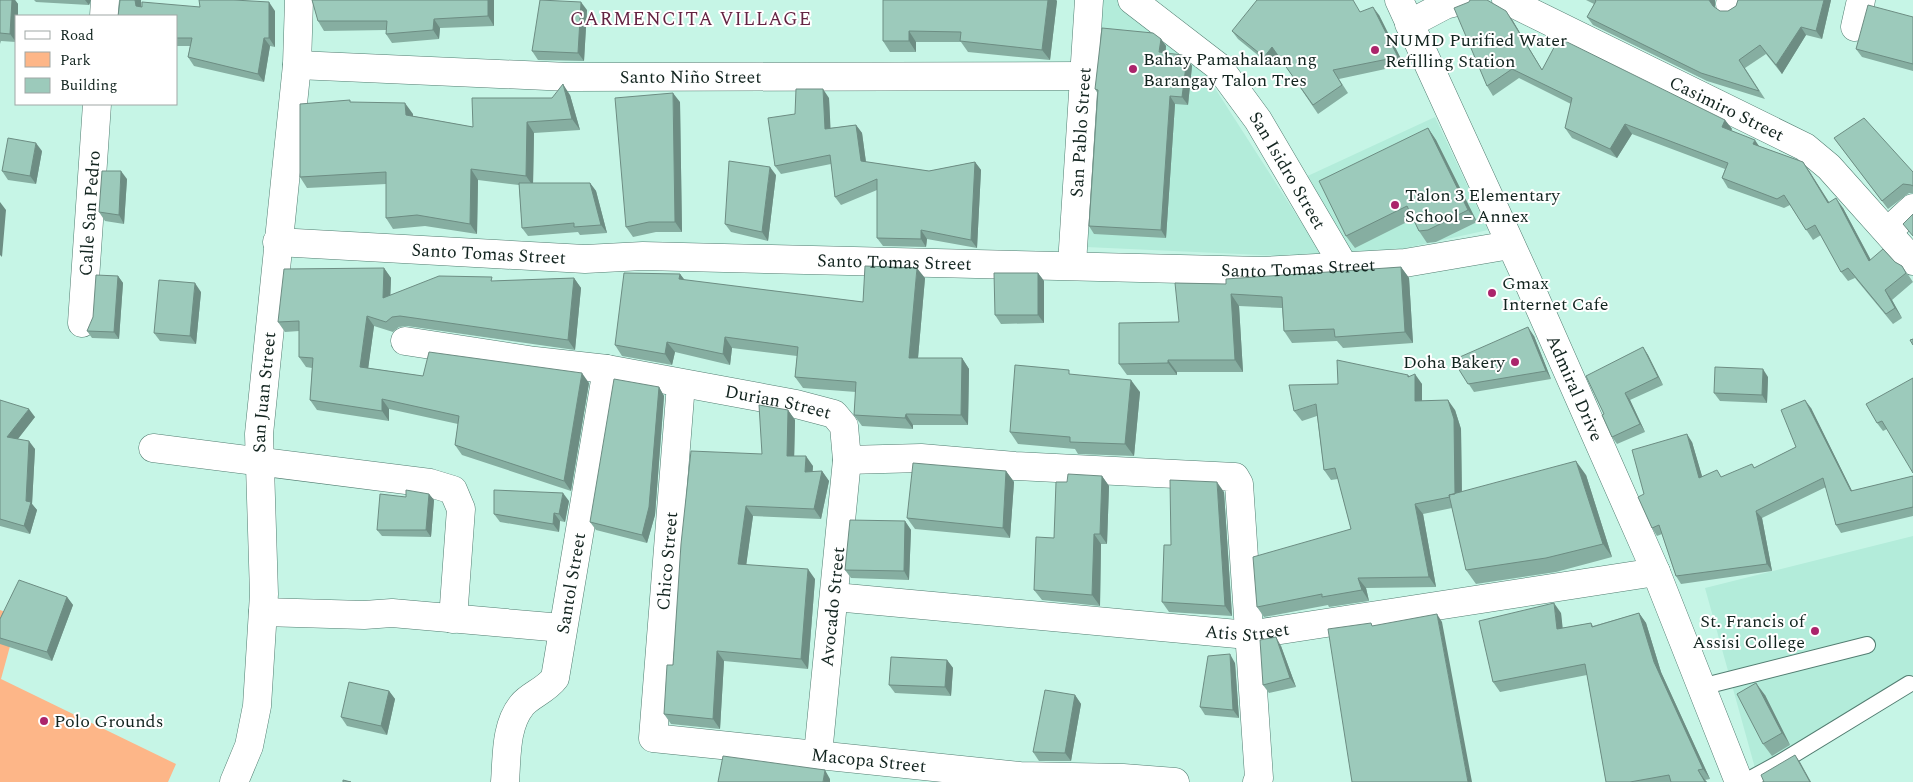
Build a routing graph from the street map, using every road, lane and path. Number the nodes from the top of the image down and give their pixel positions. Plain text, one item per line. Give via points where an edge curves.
1 (105, 0) edge
2 (299, 0) edge
3 (1088, 0) edge
4 (1132, 0) edge
5 (1464, 0) edge
6 (1506, 0) edge
7 (1861, 0) edge
8 (1404, 12) edge
9 (104, 15) edge
10 (1855, 27) dead end
11 (297, 65) junction
12 (1084, 76) junction
13 (97, 105) edge
14 (1913, 208) edge
15 (1888, 231) junction
16 (277, 242) junction
17 (1510, 244) junction
18 (1913, 262) edge
19 (1072, 264) junction
20 (1345, 268) junction
21 (82, 323) dead end
22 (405, 341) dead end
23 (608, 369) junction
24 (682, 384) junction
25 (153, 448) dead end
26 (847, 460) junction
27 (259, 462) junction
28 (1656, 572) junction
29 (835, 597) junction
30 (263, 612) junction
31 (453, 619) junction
32 (562, 628) junction
33 (1248, 635) junction
34 (1867, 645) dead end
35 (1909, 684) dead end
36 (1702, 687) junction
37 (653, 738) joint
38 (818, 754) junction
39 (1123, 780) edge
40 (234, 782) edge
41 (505, 782) edge
42 (1175, 782) edge
43 (1257, 782) edge
44 (1739, 782) edge
45 (1745, 782) edge

1 - 9 street
2 - 11 street, San Juan Street
3 - 12 street, San Pablo Street
4 - 20 street, San Isidro Street via 1219,67 1258,120
5 - 8 street
6 - 15 street, Casimiro Street via 1806,147
7 - 10 street
8 - 17 street, Admiral Drive
11 - 12 street, Santo Niño Street via 569,77
11 - 16 street, San Juan Street
12 - 19 street, San Pablo Street
13 - 21 street, Calle San Pedro
14 - 15 street
15 - 18 street, Casimiro Street
16 - 19 street, Santo Tomas Street via 585,259 643,256 876,263
16 - 27 street, San Juan Street via 258,434
17 - 20 street, Santo Tomas Street via 1405,263
17 - 28 street, Admiral Drive
19 - 20 street, Santo Tomas Street via 1263,271
22 - 23 street, Durian Street
23 - 24 street, Durian Street
23 - 32 street, Santol Street
24 - 26 street, Durian Street via 834,414 844,426
24 - 37 street, Chico Street
25 - 27 street
26 - 29 street, Avocado Street
26 - 33 street via 922,458 1235,477 1239,484
27 - 30 street, San Juan Street
27 - 31 street via 430,483 453,490 461,509
28 - 33 street, Atis Street
28 - 36 street, Admiral Drive
29 - 33 street, Atis Street
29 - 38 street, Avocado Street
30 - 31 street via 392,613
30 - 40 street, San Juan Street via 257,706 248,746
31 - 32 street
32 - 41 street, Santol Street via 555,678 548,687 522,704 509,732
33 - 43 street
34 - 36 lane
35 - 45 lane
36 - 44 street, Admiral Drive
37 - 38 street, Macopa Street
38 - 39 street, Macopa Street via 1020,776
39 - 42 street, Macopa Street

